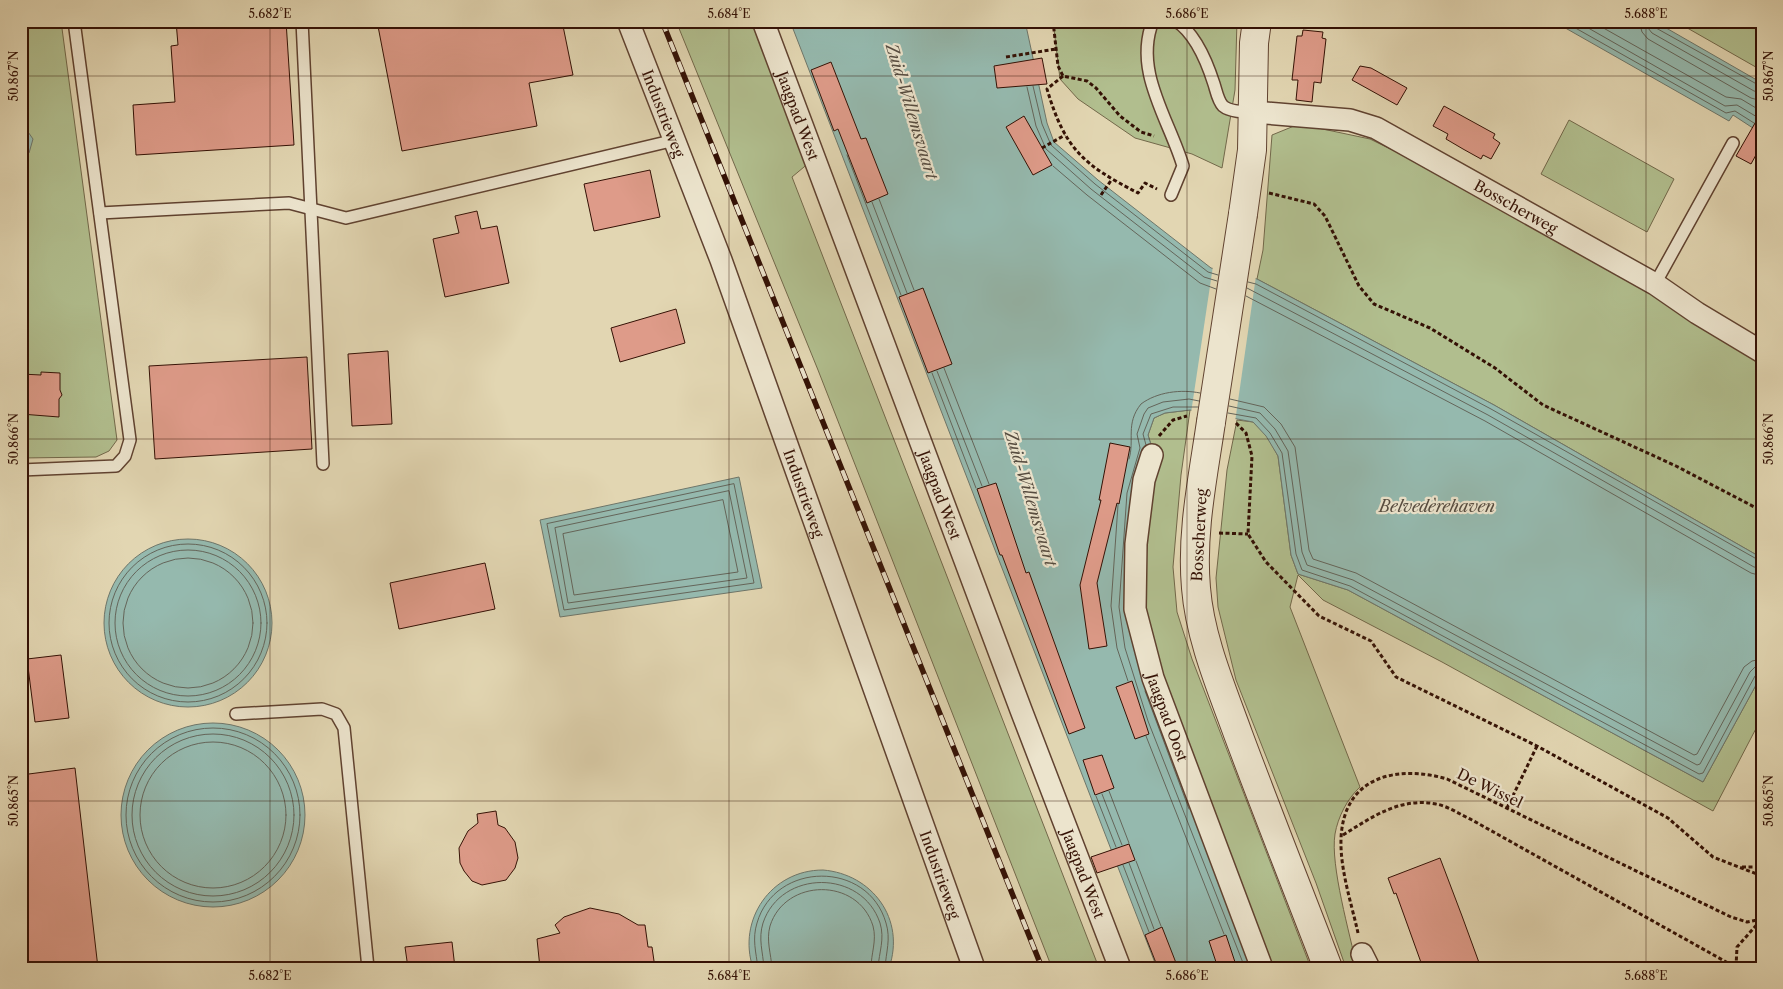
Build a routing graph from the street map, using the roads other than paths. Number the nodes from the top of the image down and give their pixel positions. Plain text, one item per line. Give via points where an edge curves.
1 (74, 21) edge
2 (302, 21) edge
3 (628, 21) edge
4 (763, 21) edge
5 (1153, 21) edge
6 (1176, 21) edge
7 (1257, 21) edge
8 (1253, 112) junction
9 (676, 140) junction
10 (1733, 143) dead end
11 (1171, 195) dead end
12 (312, 210) junction
13 (100, 213) junction
14 (1655, 284) junction
15 (1762, 352) edge
16 (1152, 455) dead end
17 (323, 464) dead end
18 (21, 470) edge
19 (236, 714) dead end
20 (368, 968) edge
21 (974, 968) edge
22 (1120, 968) edge
23 (1262, 968) edge
24 (1328, 968) edge

1 - 13 lane
2 - 12 lane
3 - 9 street, Industrieweg
4 - 22 street, Jaagpad West
5 - 11 lane via 1148,44 1149,73 1183,166
6 - 8 lane, Bosscherweg via 1187,30 1197,46 1211,73 1220,103 1228,109
7 - 8 street, Bosscherweg
8 - 14 street, Bosscherweg via 1365,123
8 - 24 street, Bosscherweg, bridge via 1252,150 1195,541 1196,590 1201,620 1236,727
9 - 12 lane via 346,218
9 - 21 street, Industrieweg
10 - 14 lane
12 - 13 lane via 289,203
12 - 17 lane
13 - 18 lane via 130,440 125,456 116,466
14 - 15 street, Bosscherweg
16 - 23 street, Jaagpad Oost via 1144,480 1136,544 1135,609 1153,678
19 - 20 lane via 322,709 336,714 344,728

